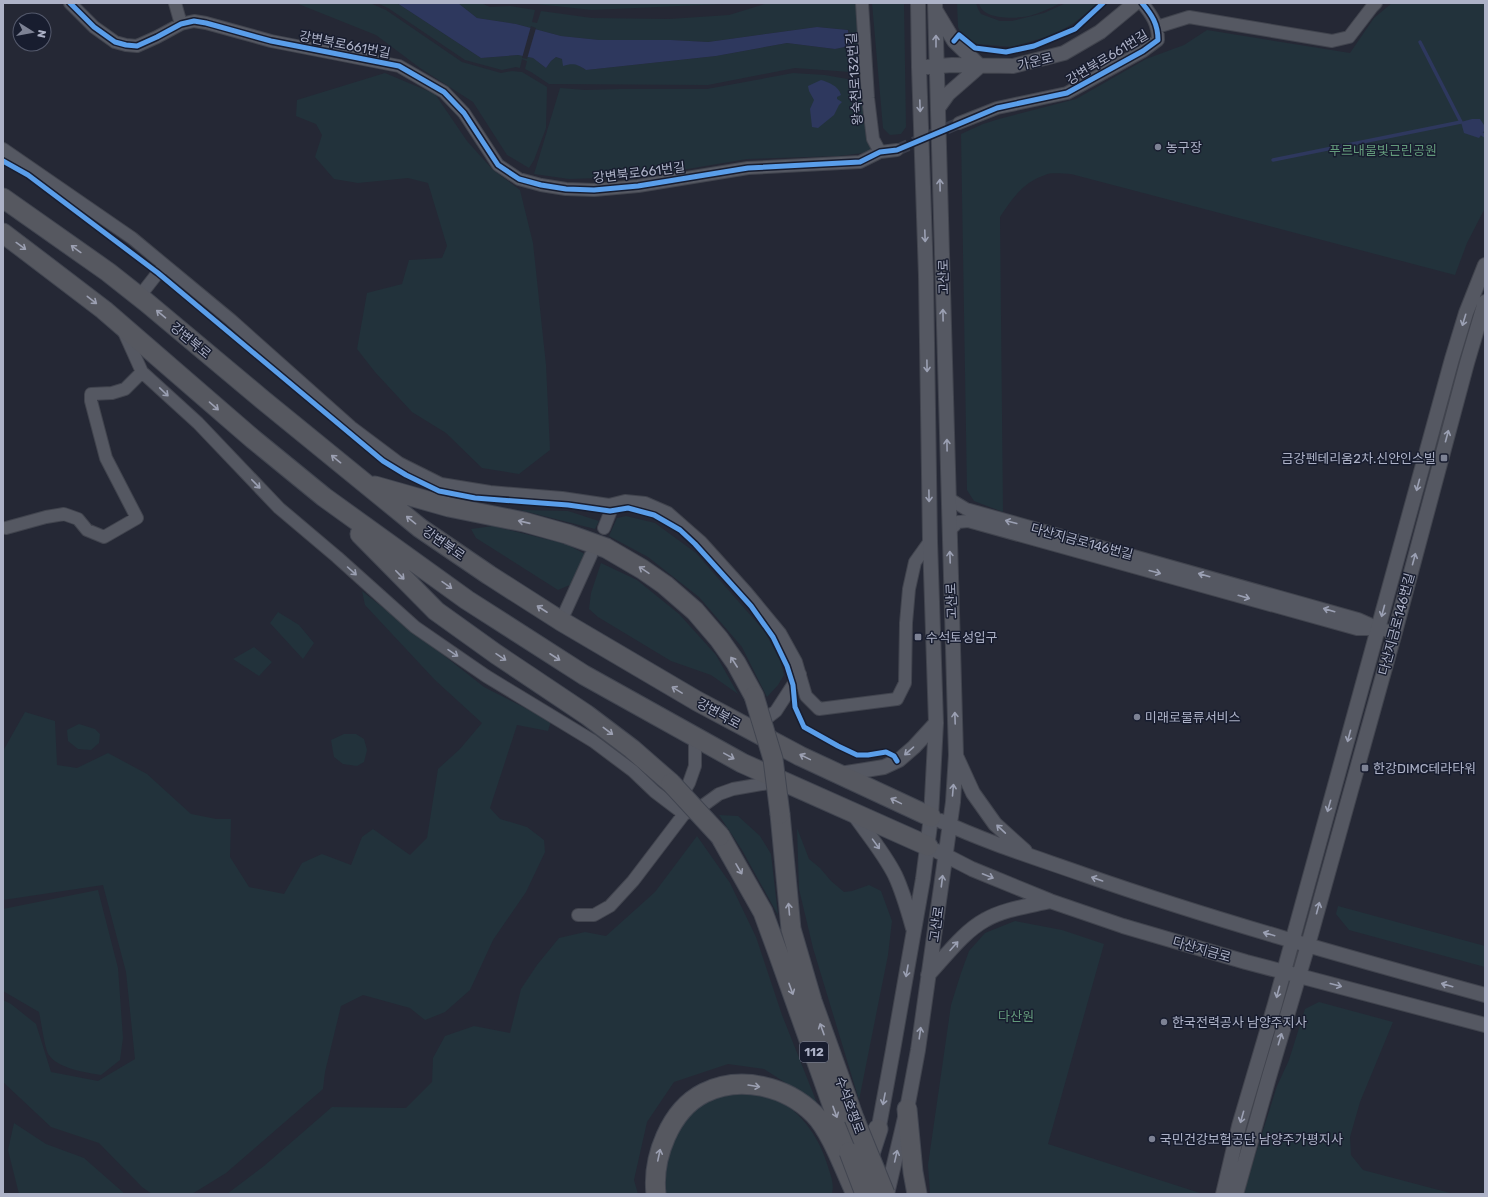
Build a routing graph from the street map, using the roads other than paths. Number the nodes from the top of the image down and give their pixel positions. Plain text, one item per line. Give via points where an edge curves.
1 (70, 3) edge
2 (175, 3) edge
3 (862, 3) edge
4 (918, 3) edge
5 (1135, 3) edge
6 (1142, 3) edge
7 (1376, 3) edge
8 (935, 7) edge
9 (181, 24) junction
10 (1157, 27) junction
11 (936, 66) junction
12 (980, 66) junction
13 (919, 67) junction
14 (938, 108) junction
15 (959, 123) tunnel mouth
16 (3, 149) edge
17 (898, 150) tunnel mouth
18 (880, 152) junction
19 (3, 198) edge
20 (3, 233) edge
21 (164, 265) junction
22 (1485, 265) edge
23 (139, 296) junction
24 (1485, 302) edge
25 (121, 325) junction
26 (142, 372) junction
27 (366, 483) junction
28 (324, 498) junction
29 (948, 498) junction
30 (608, 505) junction
31 (4, 527) edge
32 (604, 528) dead end
33 (949, 531) junction
34 (930, 541) junction
35 (591, 555) dead end
36 (561, 621) junction
37 (1378, 629) junction
38 (1395, 632) junction
39 (800, 674) junction
40 (936, 723) junction
41 (750, 730) junction
42 (695, 737) junction
43 (956, 756) junction
44 (840, 774) junction
45 (780, 781) junction
46 (679, 810) junction
47 (853, 813) junction
48 (932, 817) junction
49 (949, 825) junction
50 (928, 846) junction
51 (945, 855) junction
52 (1030, 856) junction
53 (1050, 901) junction
54 (578, 915) dead end
55 (914, 933) junction
56 (1292, 941) junction
57 (1308, 946) junction
58 (1284, 971) junction
59 (928, 975) junction
60 (1299, 975) junction
61 (1485, 995) edge
62 (1485, 1025) edge
63 (907, 1110) junction
64 (878, 1129) junction
65 (846, 1158) junction
66 (656, 1194) edge
67 (857, 1194) edge
68 (866, 1194) edge
69 (886, 1194) edge
70 (916, 1194) edge
71 (1223, 1194) edge
72 (1236, 1194) edge

1 - 9 street, 강변북로661번길 via 94,27 115,42 126,45 137,46
2 - 9 street
3 - 18 street, 왕숙천로132번길 via 868,98 873,139
4 - 13 street, 고산로
5 - 12 street, 가운로 via 1100,32 1064,53 1013,66
6 - 10 street, 강변북로661번길
7 - 10 street via 1349,37 1332,41 1189,17
11 -> 8 street, 고산로
8 - 12 street via 954,41
9 - 18 street, 강변북로661번길 via 194,21 206,23 271,41 399,66 444,92 464,113 498,165 519,179 541,185 594,190 638,186 748,168 860,162
10 - 15 street, 강변북로661번길 via 1158,40 1143,51 1067,93 997,108
11 - 12 street, 가운로
11 - 13 street, 가운로
11 - 14 street, 고산로
12 - 14 street via 948,94
13 -> 34 street, 고산로 via 926,276
29 -> 14 street, 고산로
16 - 21 street via 132,238
17 - 18 street, 강변북로661번길
23 -> 19 highway, 강변북로
20 -> 25 highway
21 - 23 street
21 - 30 street via 231,320 351,427 399,463 441,484
22 -> 37 street, 다산지금로146번길 via 1466,312
27 -> 23 highway, 강변북로
38 -> 24 street, 다산지금로146번길 via 1466,363
25 - 26 street
25 -> 28 highway
26 - 31 street via 125,389 112,393 92,394 91,401 106,458 137,518 104,538 87,530 78,519 64,514
26 -> 46 street via 198,423 279,508 415,627 486,676 593,741
36 -> 27 highway, 강변북로 via 420,528
69 -> 27 highway, 수석호평로 / 112, bridge via 854,1118 812,1001 796,947 791,929 773,759 754,696 736,663 695,611 665,585 606,548 538,526 449,507
28 -> 42 highway via 467,600 584,675
28 -> 65 highway, 수석호평로 / 112, bridge via 436,611 632,749 671,783 720,836 763,912
29 - 33 street, 고산로
37 -> 29 street, 다산지금로146번길 via 1358,619 966,509
30 - 32 street via 610,513
30 - 39 street via 625,501 645,503 668,513 696,537 780,633
33 -> 37 street, 다산지금로146번길 via 958,522 968,521 1357,628
43 -> 33 street, 고산로
34 - 39 street via 916,562 909,589 905,683 897,699 819,709 806,696
34 - 40 street, 고산로
35 - 36 street
41 -> 36 highway, 강변북로 via 697,702
37 - 38 street
37 -> 56 street, 다산지금로146번길
57 -> 38 street, 다산지금로146번길
39 - 41 street via 776,711
40 -> 44 street via 899,760 884,767
40 - 48 street, 고산로
44 -> 41 highway, 강변북로
42 -> 45 highway
42 - 46 street via 695,766
49 -> 43 street, 고산로
52 -> 43 street via 995,824 973,793
48 -> 44 highway, 강변북로
45 - 46 street via 733,789 719,794 701,807
45 - 47 highway
46 - 54 street via 633,881 610,906 594,915
47 - 50 highway
47 -> 55 street via 895,875
48 - 49 street
48 - 50 street, 고산로
49 - 51 street, 고산로
49 - 52 street
50 - 51 street, 다산지금로
50 - 55 street, 고산로
51 -> 53 street, 다산지금로
59 -> 51 street, 고산로
56 -> 52 street via 1134,892
53 - 58 street, 다산지금로 via 1123,926
59 -> 53 street via 961,939 985,920 1004,912
55 -> 64 street, 고산로
56 - 57 street
56 - 58 street, 다산지금로146번길
57 - 60 street, 다산지금로146번길
61 -> 57 street
58 - 60 street, 다산지금로
58 -> 71 street, 다산지금로146번길 via 1239,1126
63 -> 59 street, 고산로
60 -> 62 street, 다산지금로
72 -> 60 street, 다산지금로146번길
69 -> 63 street, 고산로
63 - 70 highway
64 - 67 highway
64 - 68 street, 고산로
66 -> 65 highway via 655,1174 660,1149 676,1118 704,1093 736,1084 751,1084 792,1097 814,1114
65 - 67 highway
65 - 68 highway, 수석호평로 / 112, bridge

